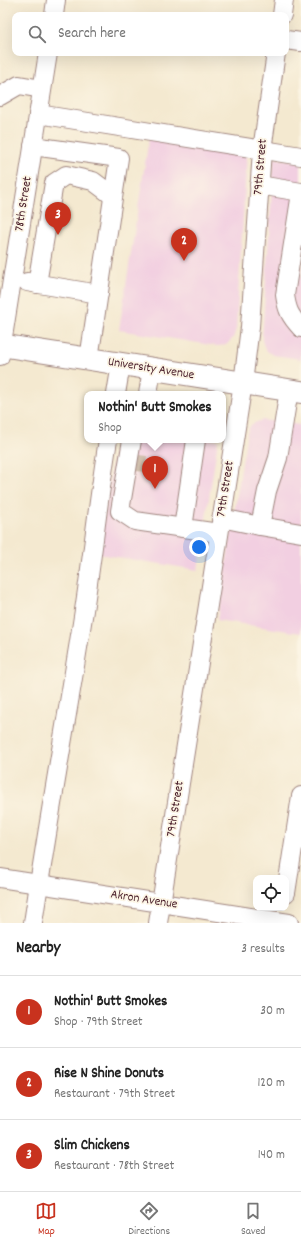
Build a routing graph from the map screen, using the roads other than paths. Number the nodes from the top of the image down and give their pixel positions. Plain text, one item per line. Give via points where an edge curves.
1 (56, 0) edge
2 (284, 0) edge
3 (54, 12) edge
4 (282, 12) edge
5 (289, 40) edge
6 (301, 42) edge
7 (48, 56) edge
8 (276, 56) edge
9 (42, 89) junction
10 (0, 96) edge
11 (38, 114) junction
12 (33, 146) junction
13 (262, 150) junction
14 (301, 156) edge
15 (259, 185) junction
16 (301, 192) edge
17 (113, 196) junction
18 (12, 280) junction
19 (37, 284) junction
20 (99, 294) junction
21 (301, 328) edge
22 (1, 349) edge
23 (89, 359) junction
24 (121, 364) junction
25 (152, 369) junction
26 (243, 383) junction
27 (116, 391) edge
28 (148, 391) edge
29 (295, 391) edge
30 (108, 443) edge
31 (196, 443) edge
32 (137, 451) edge
33 (129, 516) junction
34 (220, 526) junction
35 (260, 526) junction
36 (183, 528) junction
37 (301, 533) edge
38 (301, 796) edge
39 (289, 875) edge
40 (0, 878) edge
41 (39, 884) junction
42 (161, 903) junction
43 (284, 919) edge
44 (33, 923) edge
45 (158, 923) edge

1 - 3 street
2 - 4 street
5 - 6 street
7 - 9 street, 78th Street
8 - 13 street, 79th Street
9 - 10 street via 19,85
9 - 11 street, 78th Street
11 - 12 street, 78th Street
11 - 13 street
12 - 17 street via 119,158
12 - 18 street, 78th Street
13 - 14 street
13 - 15 street, 79th Street
15 - 16 street
15 - 26 street, 79th Street via 250,327
16 - 21 street via 285,294 290,317
17 - 19 street via 93,181 66,175 54,183
17 - 20 street
18 - 19 street
18 - 22 street, 78th Street
19 - 20 street
20 - 23 street
22 - 23 main road, University Avenue
23 - 24 main road, University Avenue
24 - 25 main road, University Avenue
24 - 27 street
25 - 26 main road, University Avenue
25 - 28 street
26 - 29 main road, University Avenue
26 - 34 street, 79th Street
29 - 35 street via 267,491
30 - 41 street via 82,622
31 - 36 street
32 - 33 street
32 - 33 street via 120,511
33 - 36 street via 136,521
34 - 35 street
34 - 36 street
34 - 42 street, 79th Street
35 - 37 street
38 - 39 street
40 - 41 street, Akron Avenue
41 - 42 street, Akron Avenue
41 - 44 street
42 - 43 street, Akron Avenue
42 - 45 street, 79th Street

